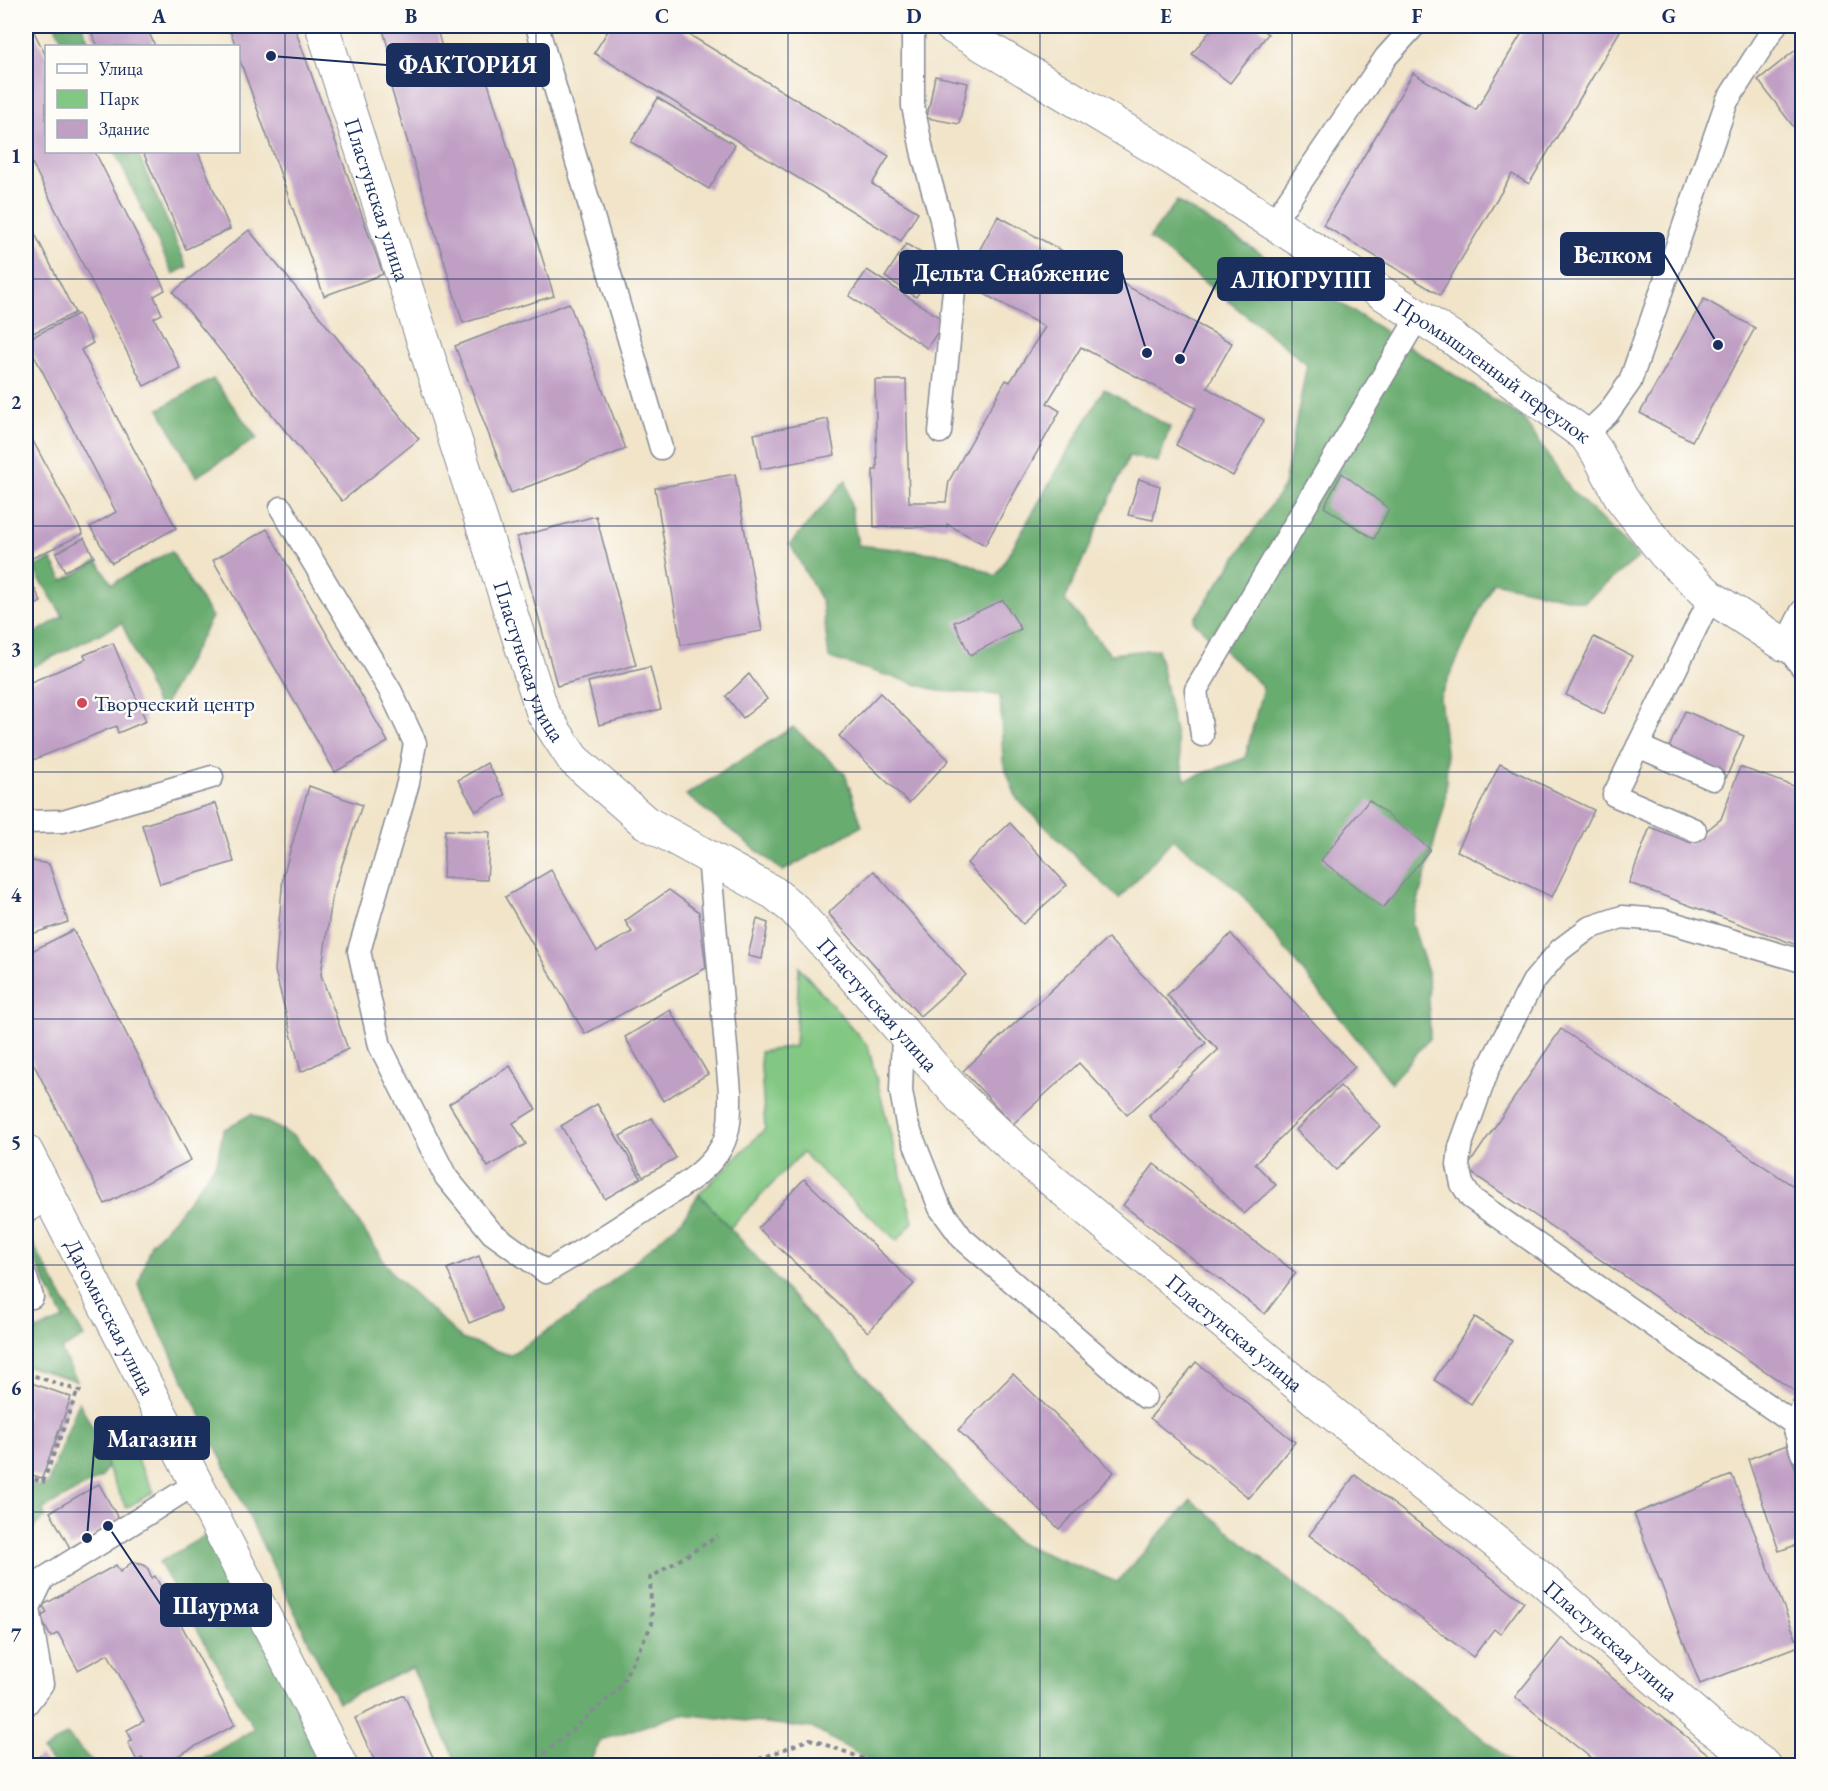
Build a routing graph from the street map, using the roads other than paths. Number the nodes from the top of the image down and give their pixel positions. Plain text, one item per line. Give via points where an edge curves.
1 (322, 26) edge
2 (537, 26) edge
3 (913, 26) edge
4 (951, 26) edge
5 (1414, 26) edge
6 (1775, 26) edge
7 (1274, 224) junction
8 (1418, 317) junction
9 (940, 432) dead end
10 (1585, 435) junction
11 (661, 448) dead end
12 (281, 508) dead end
13 (1711, 597) junction
14 (1803, 611) edge
15 (1797, 652) edge
16 (1202, 735) dead end
17 (1638, 746) junction
18 (212, 777) dead end
19 (1713, 779) dead end
20 (26, 822) edge
21 (1695, 830) dead end
22 (709, 857) junction
23 (1803, 962) edge
24 (903, 1034) junction
25 (26, 1151) edge
26 (37, 1205) edge
27 (1145, 1397) dead end
28 (1798, 1416) edge
29 (1803, 1453) edge
30 (195, 1484) junction
31 (26, 1705) edge
32 (340, 1766) edge
33 (1765, 1766) edge

1 - 22 street, Пластунская улица via 543,713 573,759 645,822
2 - 11 lane
3 - 9 lane via 913,106 954,290
4 - 7 street, Промышленный переулок
5 - 7 lane via 1380,65
6 - 10 lane via 1727,101 1630,382 1608,413
7 - 8 street, Промышленный переулок
8 - 10 street, Промышленный переулок
8 - 16 lane via 1196,690
10 - 13 street, Промышленный переулок via 1622,499 1665,554
12 - 22 lane via 391,692 416,743 359,951 380,1046 446,1177 492,1233 546,1272 702,1172 728,1132 730,1092
13 - 15 street, Промышленный переулок
13 - 17 lane
14 - 15 lane
17 - 19 lane
17 - 21 lane via 1614,795
18 - 20 lane via 63,821
22 - 24 street, Пластунская улица via 774,893 795,910
23 - 28 lane via 1662,920 1622,918 1589,928 1560,950 1533,982 1488,1069 1460,1147 1458,1165 1462,1184 1471,1198
24 - 27 lane via 901,1090 907,1124 940,1208 962,1238
24 - 33 street, Пластунская улица via 961,1098 1027,1159 1327,1408 1536,1574 1708,1725
25 - 26 street, Дагомысская улица
26 - 30 street, Дагомысская улица
28 - 29 lane
30 - 31 lane via 43,1579 29,1608 42,1684
30 - 32 street, Дагомысская улица

